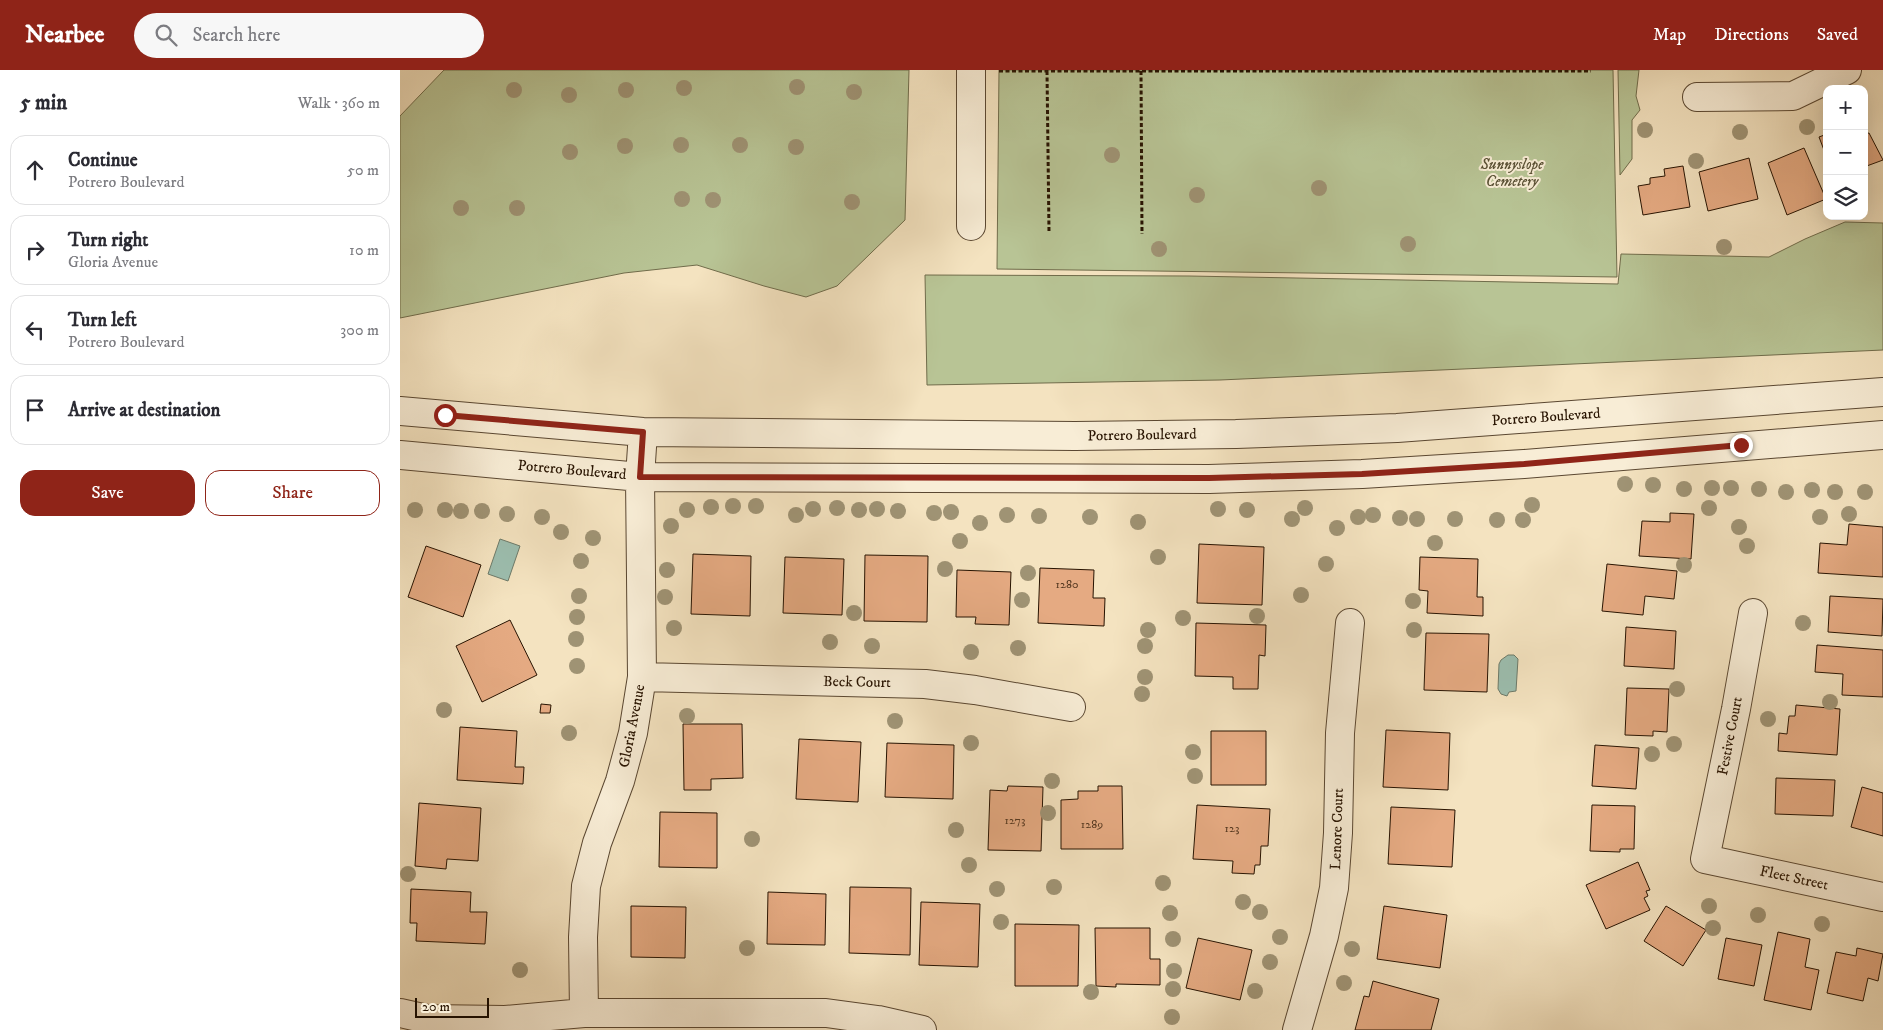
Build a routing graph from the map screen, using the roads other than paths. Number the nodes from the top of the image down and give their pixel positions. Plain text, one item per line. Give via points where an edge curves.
1 (971, 70) edge
2 (1847, 70) edge
3 (1697, 97) dead end
4 (971, 226) dead end
5 (1883, 392) edge
6 (400, 411) edge
7 (643, 432) junction
8 (1883, 435) edge
9 (400, 455) edge
10 (640, 477) junction
11 (1753, 613) dead end
12 (1350, 623) dead end
13 (642, 677) junction
14 (1071, 707) dead end
15 (1705, 859) joint
16 (1883, 897) edge
17 (400, 1013) edge
18 (584, 1013) junction
19 (922, 1030) edge
20 (1297, 1030) edge

1 - 4 street
2 - 3 street via 1793,96
5 - 7 street, Potrero Boulevard via 1397,428 1236,434 1065,436
6 - 7 street, Potrero Boulevard
7 - 10 street, Gloria Avenue
8 - 10 street, Potrero Boulevard via 1362,474 1209,478
9 - 10 street, Potrero Boulevard
10 - 13 street, Gloria Avenue
11 - 15 street, Festive Court
12 - 20 street, Lenore Court via 1340,733 1334,888
13 - 14 street, Beck Court via 925,684
13 - 18 street, Gloria Avenue via 631,741 586,886
15 - 16 street, Fleet Street
17 - 18 street via 427,1019 505,1020
18 - 19 street via 826,1013

